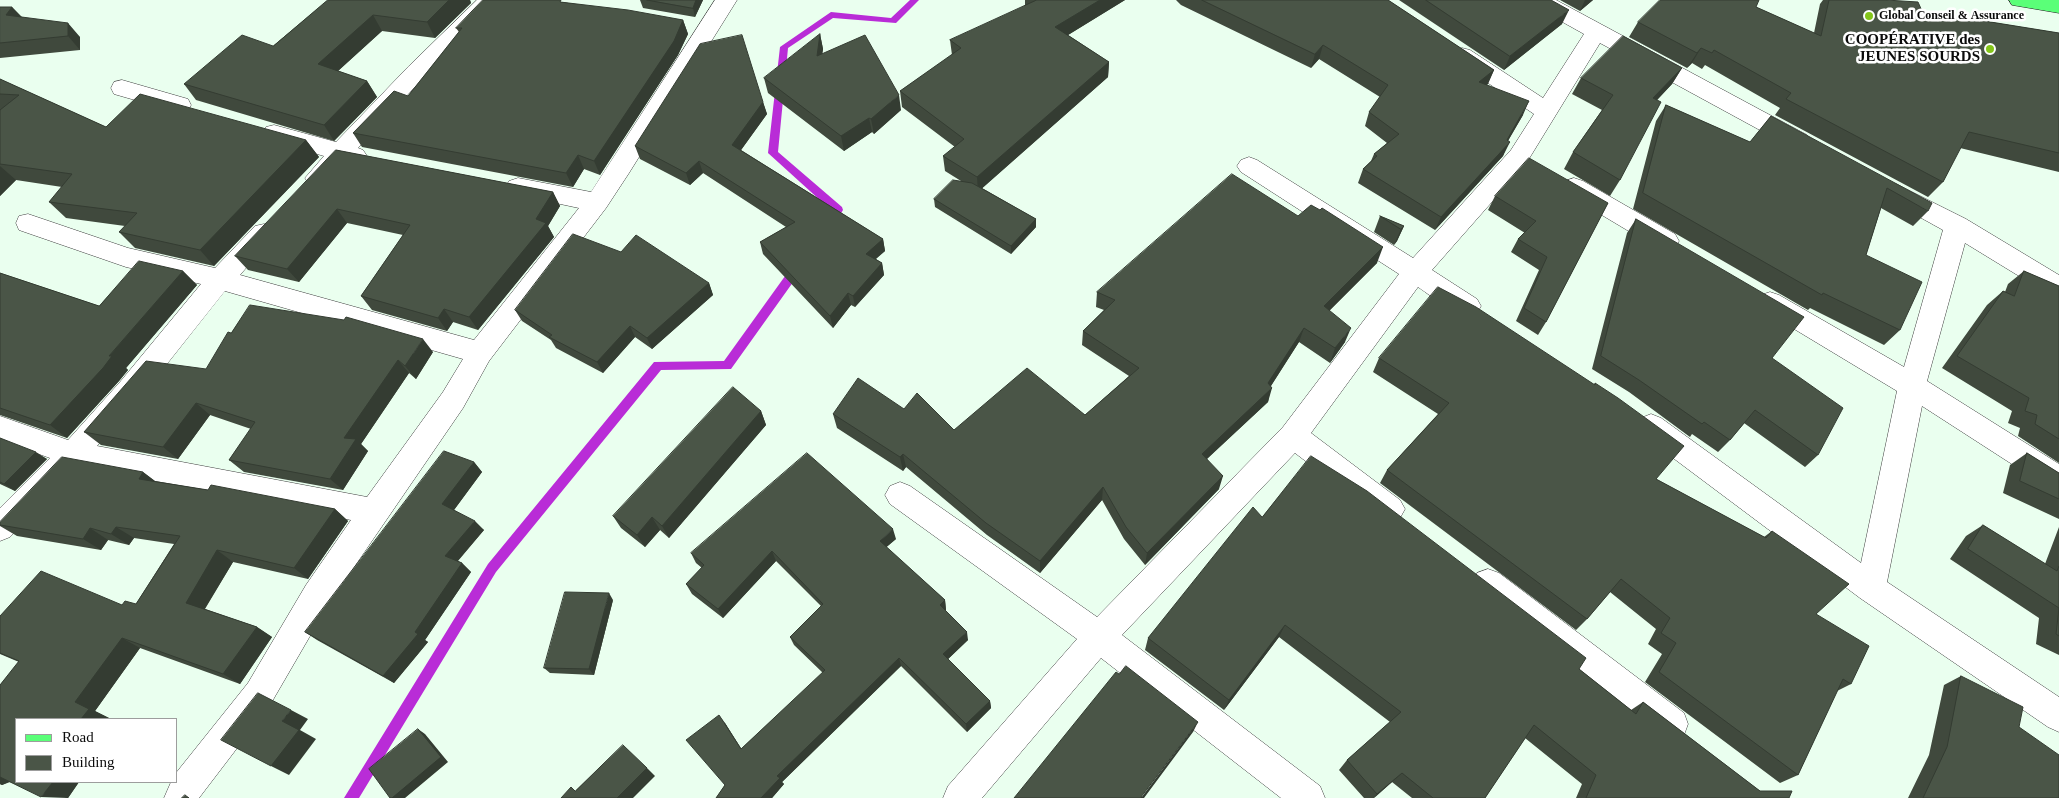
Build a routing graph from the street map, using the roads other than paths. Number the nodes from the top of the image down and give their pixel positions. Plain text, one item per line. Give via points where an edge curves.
1 (490, 0) edge
2 (726, 0) edge
3 (1540, 0) edge
4 (2020, 0) edge
5 (2059, 6) edge
6 (1596, 32) junction
7 (1442, 42) edge
8 (122, 88) dead end
9 (198, 111) edge
10 (1548, 112) junction
11 (255, 128) edge
12 (1817, 150) edge
13 (340, 153) junction
14 (378, 160) edge
15 (1536, 165) junction
16 (1248, 166) dead end
17 (492, 182) edge
18 (1878, 184) edge
19 (299, 196) edge
20 (597, 202) junction
21 (279, 218) edge
22 (28, 223) dead end
23 (1957, 226) junction
24 (1688, 253) edge
25 (1414, 272) junction
26 (220, 279) junction
27 (1746, 288) edge
28 (2059, 288) edge
29 (1488, 319) edge
30 (480, 353) junction
31 (1912, 386) junction
32 (1634, 414) edge
33 (0, 428) edge
34 (1293, 436) junction
35 (73, 454) junction
36 (2059, 478) edge
37 (900, 494) dead end
38 (374, 511) junction
39 (1412, 526) edge
40 (0, 528) edge
41 (1468, 568) edge
42 (1871, 588) junction
43 (1099, 637) junction
44 (2059, 716) edge
45 (1698, 744) edge
46 (180, 798) edge
47 (960, 798) edge
48 (1308, 798) edge

1 - 13 street
2 - 20 street via 699,26
3 - 6 street
4 - 5 main road
6 - 10 street
6 - 12 street
7 - 10 street
8 - 9 street
10 - 15 street
11 - 13 street
13 - 14 street
13 - 19 street
15 - 24 street
15 - 25 street
16 - 25 street
17 - 20 street
18 - 23 street
20 - 30 street
21 - 26 street
22 - 26 street via 126,256
23 - 28 street
23 - 31 street
25 - 29 street
25 - 34 street
26 - 30 street
26 - 35 street
27 - 31 street
30 - 38 street via 453,400
31 - 36 street
31 - 42 street
32 - 42 street
33 - 35 street
34 - 39 street
34 - 43 street
35 - 38 street
35 - 40 street
37 - 43 street
38 - 46 street via 317,595 258,694
41 - 45 street
42 - 44 street
43 - 47 street
43 - 48 street

